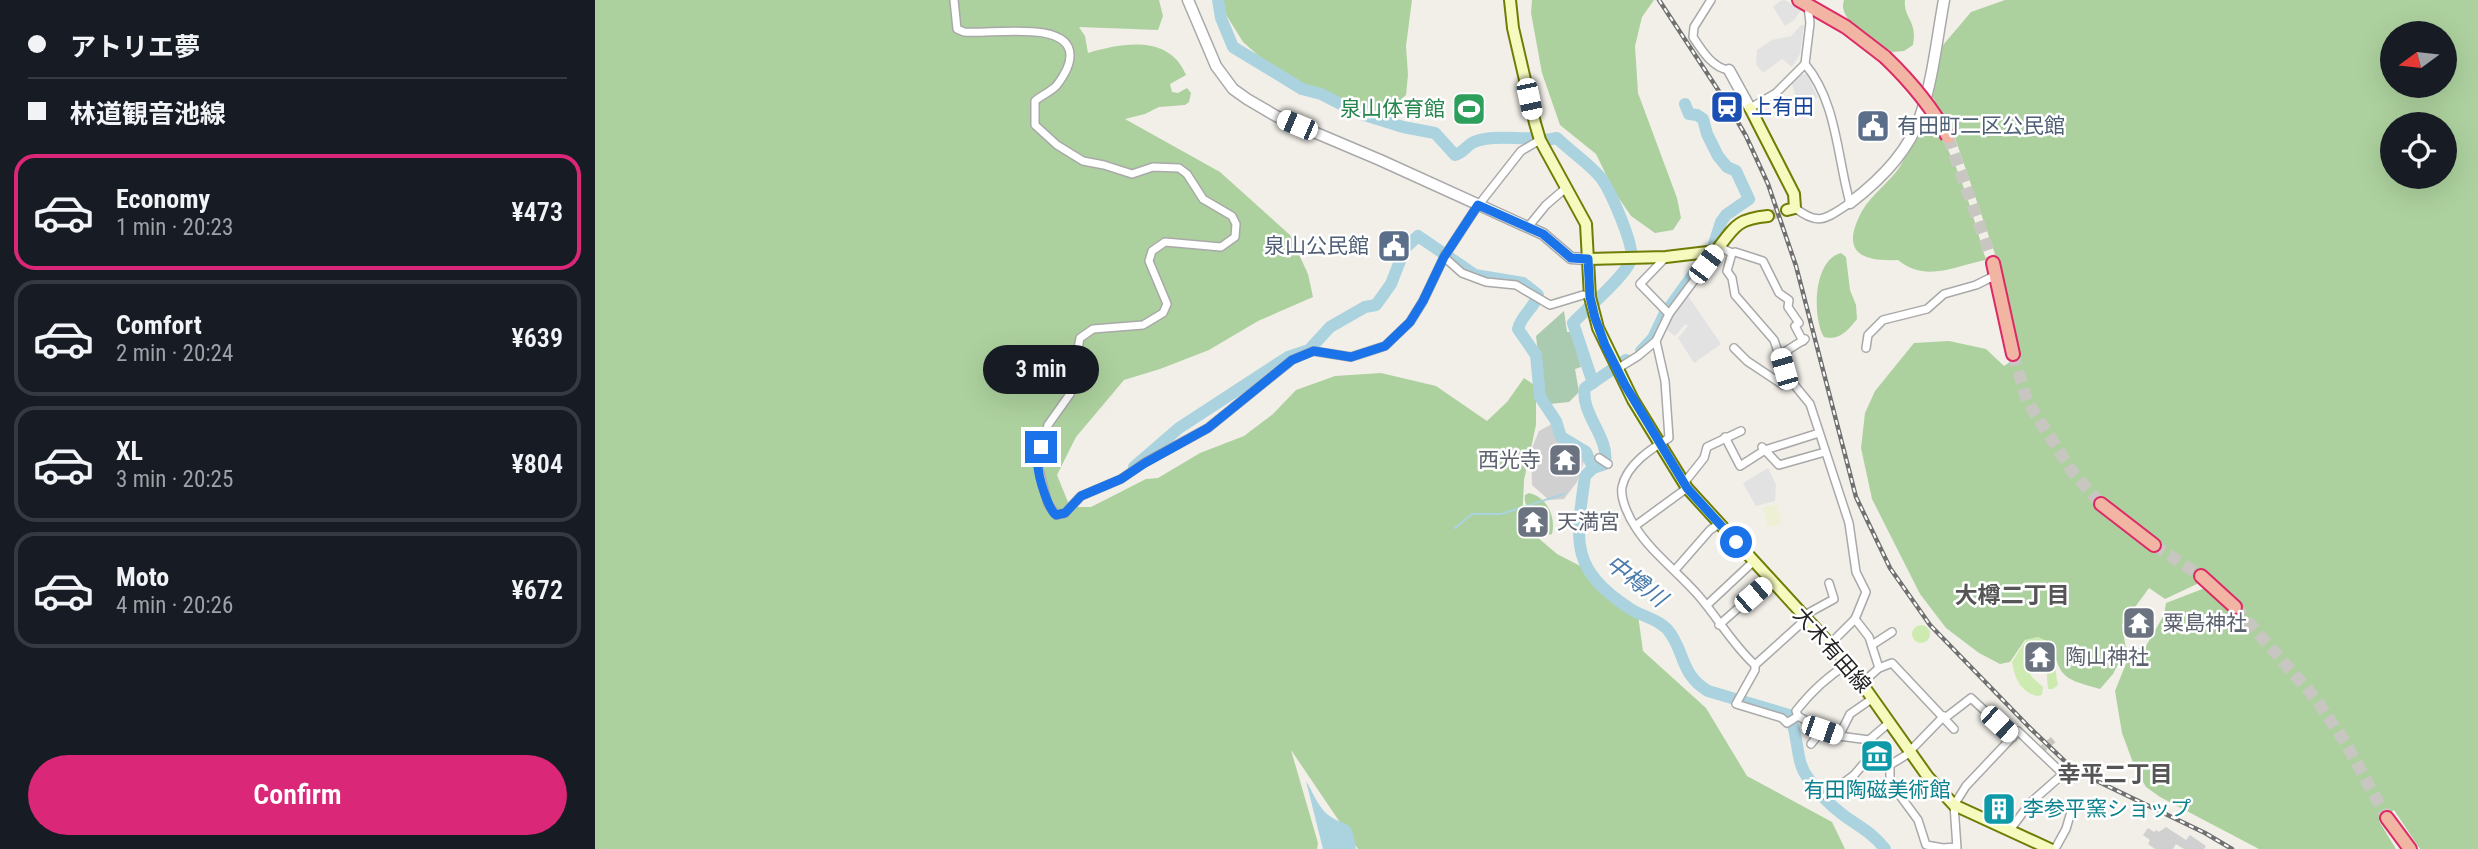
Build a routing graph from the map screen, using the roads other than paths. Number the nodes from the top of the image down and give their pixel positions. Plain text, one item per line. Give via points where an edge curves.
1 (954, 0) edge
2 (1188, 0) edge
3 (1510, 0) edge
4 (1711, 0) edge
5 (1944, 0) edge
6 (1806, 2) edge
7 (1805, 64) junction
8 (1729, 71) joint
9 (1751, 108) junction
10 (1948, 137) tunnel mouth
11 (1540, 140) junction
12 (1567, 187) junction
13 (1850, 203) junction
14 (1478, 205) junction
15 (1791, 209) joint
16 (1768, 216) tunnel mouth
17 (1528, 228) junction
18 (1718, 249) junction
19 (1732, 253) junction
20 (1444, 257) junction
21 (1665, 257) junction
22 (1588, 259) junction
23 (1994, 269) joint
24 (1583, 295) dead end
25 (1667, 313) junction
26 (1655, 341) junction
27 (1734, 348) dead end
28 (1867, 348) dead end
29 (2013, 354) tunnel mouth
30 (1780, 355) junction
31 (1617, 369) junction
32 (1792, 382) junction
33 (1741, 430) dead end
34 (1819, 433) junction
35 (1725, 437) junction
36 (1659, 444) junction
37 (1763, 449) junction
38 (1825, 452) junction
39 (1599, 458) dead end
40 (1608, 464) dead end
41 (1685, 485) junction
42 (2101, 504) tunnel mouth
43 (1719, 524) junction
44 (1635, 526) junction
45 (2154, 545) tunnel mouth
46 (1754, 561) junction
47 (1675, 570) junction
48 (2201, 576) tunnel mouth
49 (1770, 580) junction
50 (1829, 583) dead end
51 (1707, 605) junction
52 (2235, 607) tunnel mouth
53 (1804, 618) junction
54 (1855, 619) junction
55 (1719, 625) junction
56 (1892, 632) dead end
57 (1830, 644) junction
58 (1872, 645) junction
59 (1847, 664) junction
60 (1755, 665) junction
61 (1879, 668) junction
62 (1862, 683) junction
63 (1873, 698) junction
64 (1945, 717) junction
65 (1794, 718) junction
66 (1890, 722) junction
67 (1955, 729) dead end
68 (1822, 730) junction
69 (1839, 736) junction
70 (2013, 737) junction
71 (1869, 740) junction
72 (1811, 744) dead end
73 (1880, 745) junction
74 (1910, 752) junction
75 (1890, 765) junction
76 (1826, 796) dead end
77 (1954, 805) junction
78 (2073, 805) dead end
79 (2387, 818) tunnel mouth
80 (2010, 830) junction
81 (1957, 848) edge
82 (2050, 849) edge
83 (2055, 849) edge
84 (2410, 849) edge

1 - 20 street via 957,29 964,32 1031,31 1051,33 1066,41 1070,62 1056,86 1035,101 1034,112 1035,125 1057,145 1083,161 1132,174 1153,167 1179,168 1203,199 1232,216 1235,224 1235,237 1221,247 1165,242 1152,251 1149,261 1167,304 1154,320 1143,326 1093,329 1080,338 1077,376 1048,425 1038,466 1048,504 1056,515 1065,513 1081,496 1121,479 1208,428 1292,360 1314,351 1351,357 1385,346 1410,322
2 - 14 street via 1216,66 1233,89 1276,116
3 - 11 main road, 大木有田線
4 - 8 street via 1693,37 1716,65
5 - 13 street via 1920,118 1895,162
6 - 7 street via 1810,23
6 - 10 highway, bridge via 1885,57 1920,95
7 - 9 street via 1776,93
7 - 13 street via 1827,102
8 - 9 street
9 - 15 main road via 1794,194
11 - 12 main road, 大木有田線
11 - 14 street via 1521,151
12 - 17 street
12 - 22 main road, 大木有田線 via 1586,225
13 - 15 street via 1821,220
14 - 17 street
14 - 20 street
14 - 20 street
16 - 18 main road via 1753,216 1735,226
17 - 22 street via 1543,234 1571,258
18 - 19 street
18 - 21 main road
18 - 25 street
19 - 30 street via 1727,271 1735,295 1774,340
19 - 30 street via 1763,261 1779,293 1789,300 1787,309 1800,323 1795,326 1804,340
20 - 24 street via 1462,273 1486,282 1516,285 1550,305
21 - 22 main road
21 - 25 street via 1640,284
22 - 31 main road, 大木有田線 via 1595,318
23 - 28 street via 1976,285 1944,294 1927,309 1883,320 1868,335
23 - 29 highway
25 - 26 street
26 - 31 street
26 - 36 street via 1665,381 1669,438
27 - 32 street via 1783,386
30 - 32 street
31 - 36 main road, 大木有田線
32 - 34 street via 1810,404
33 - 35 street
34 - 37 street
34 - 38 street
35 - 37 street via 1740,466
35 - 41 street via 1707,447
36 - 41 main road, 大木有田線
36 - 44 street via 1643,454 1623,486
37 - 38 street via 1779,465
38 - 54 street via 1849,523 1856,572 1866,592
39 - 40 street
41 - 43 main road, 大木有田線
41 - 44 street
42 - 45 highway
43 - 46 main road, 大木有田線
43 - 47 street
44 - 47 street
46 - 49 main road, 大木有田線
46 - 51 street
47 - 51 street
48 - 52 highway
49 - 53 main road, 大木有田線
49 - 55 street
50 - 53 street via 1834,599
51 - 55 street
53 - 57 main road, 大木有田線
53 - 60 street
54 - 57 street
54 - 58 street
55 - 60 street
56 - 58 street
57 - 59 main road, 大木有田線
58 - 61 street
59 - 62 main road, 大木有田線
59 - 65 street via 1808,696
60 - 65 street via 1736,704 1787,723
61 - 62 street
61 - 64 street via 1892,663
62 - 63 main road, 大木有田線
63 - 66 main road, 大木有田線
63 - 69 street via 1850,714
64 - 67 street
64 - 70 street via 1971,698
64 - 74 street
65 - 68 street
66 - 71 street
66 - 74 main road, 大木有田線
68 - 69 street
68 - 72 street
69 - 71 street
70 - 77 street
70 - 80 street via 2018,731 2063,774 2030,803
71 - 73 street
73 - 75 street
73 - 76 street via 1854,775
74 - 75 street
74 - 77 main road, 大木有田線
75 - 81 street via 1890,782 1918,820 1926,845
77 - 80 main road, 大木有田線
77 - 81 street
78 - 83 street
79 - 84 highway
80 - 82 main road, 大木有田線

